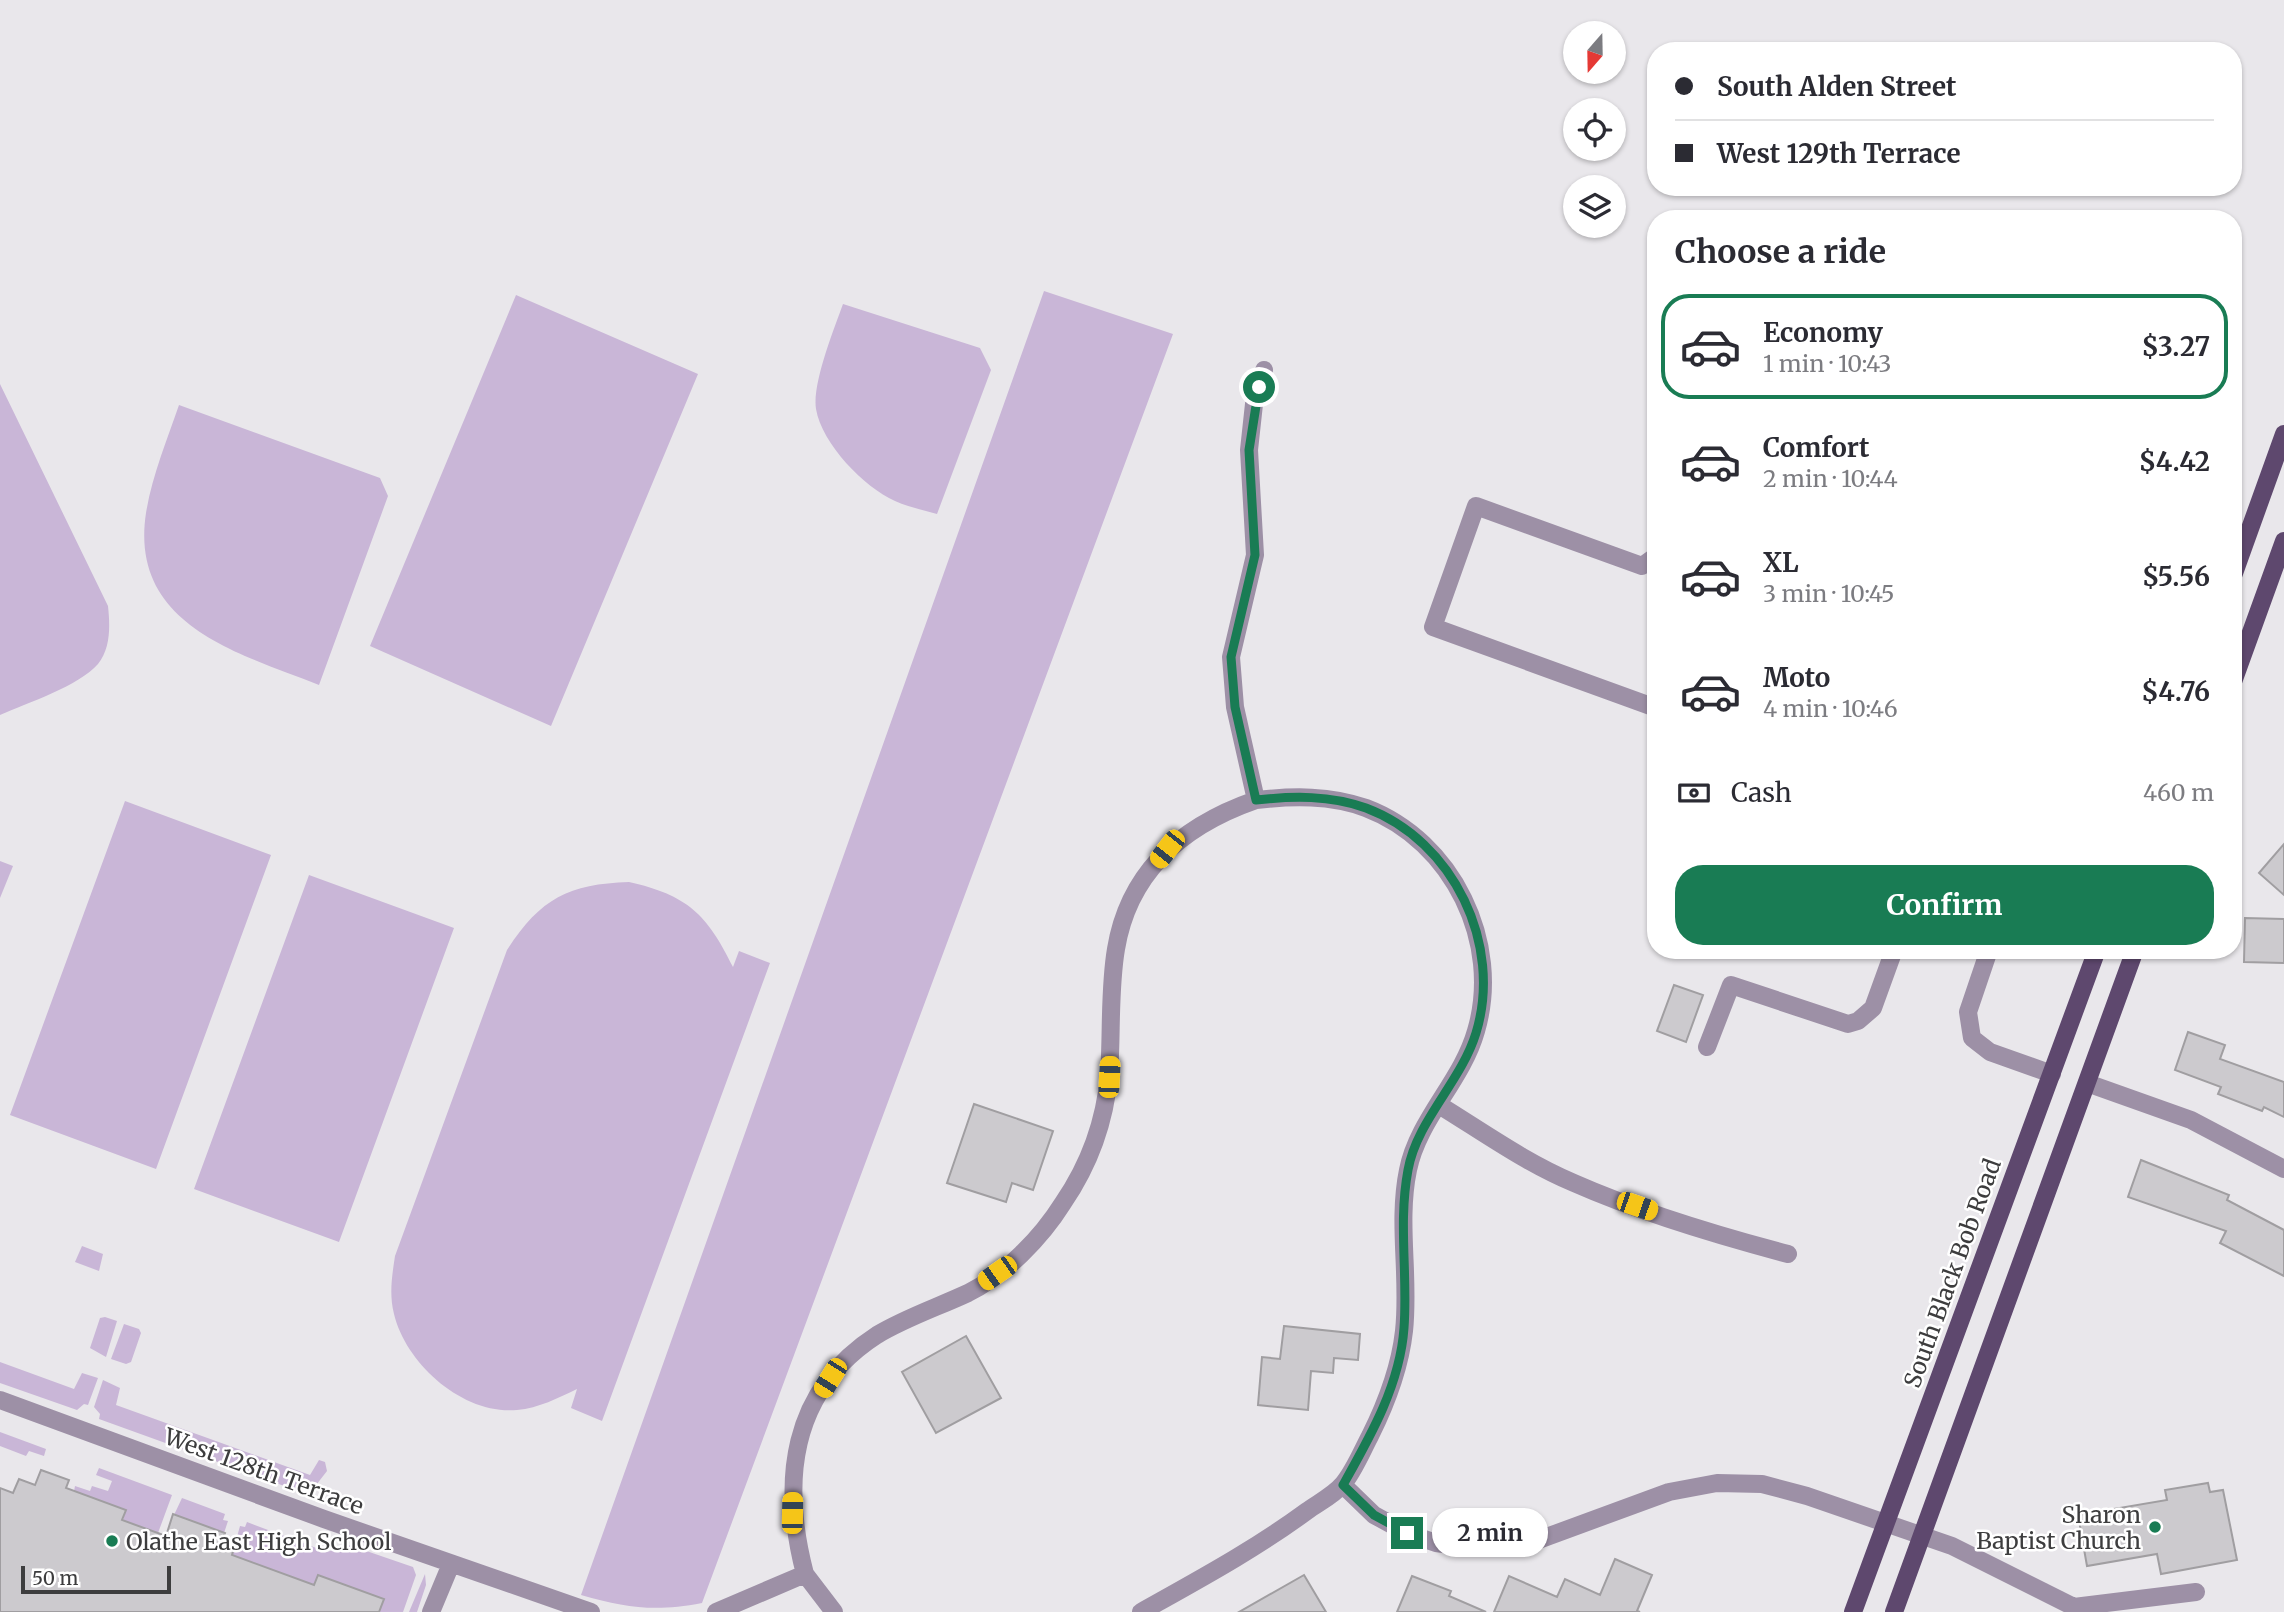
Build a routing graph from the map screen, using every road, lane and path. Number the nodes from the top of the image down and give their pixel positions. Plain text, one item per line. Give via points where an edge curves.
1 (1265, 370) dead end
2 (2284, 434) edge
3 (2284, 541) edge
4 (2242, 551) edge
5 (1647, 562) edge
6 (2242, 657) edge
7 (1647, 705) edge
8 (1256, 800) junction
9 (1891, 959) edge
10 (1986, 959) edge
11 (2094, 959) edge
12 (2132, 959) edge
13 (1707, 1047) dead end
14 (2052, 1074) junction
15 (2087, 1083) junction
16 (1439, 1105) junction
17 (2284, 1169) edge
18 (1788, 1254) dead end
19 (0, 1400) edge
20 (1343, 1485) junction
21 (1885, 1524) junction
22 (1922, 1536) junction
23 (451, 1564) junction
24 (806, 1574) junction
25 (2196, 1592) dead end
26 (431, 1612) edge
27 (591, 1612) edge
28 (716, 1612) edge
29 (834, 1612) edge
30 (1141, 1612) edge
31 (1853, 1612) edge
32 (1894, 1612) edge

1 - 8 street via 1254,404 1249,450 1255,555 1231,657 1235,707
2 - 4 main road
3 - 6 main road
5 - 7 street via 1642,566 1476,506 1433,627
8 - 16 street via 1323,798 1367,808 1431,852 1458,889 1482,950 1483,997 1470,1051
8 - 24 street via 1194,827 1167,849 1134,895 1116,950 1109,1077 1093,1148 1045,1229 972,1291 879,1334 853,1353 814,1404 802,1430 793,1480 792,1513
9 - 13 street via 1872,1009 1858,1021 1838,1022 1731,985
10 - 14 street via 1968,1013 1972,1038 1990,1052
11 - 14 main road, South Black Bob Road
12 - 15 main road
14 - 21 main road, South Black Bob Road
15 - 17 street via 2191,1120
15 - 22 main road
16 - 18 street via 1574,1183
16 - 20 street via 1419,1136 1402,1201 1404,1331 1395,1373 1381,1415
19 - 23 street, West 128th Terrace
20 - 21 street via 1374,1515 1407,1533 1473,1548 1541,1539 1669,1492 1717,1483 1762,1484
20 - 30 street via 1262,1544
21 - 22 street
21 - 31 main road, South Black Bob Road
22 - 25 street via 2074,1606
22 - 32 main road
23 - 26 street
23 - 27 street, West 128th Terrace
24 - 28 street
24 - 29 street

